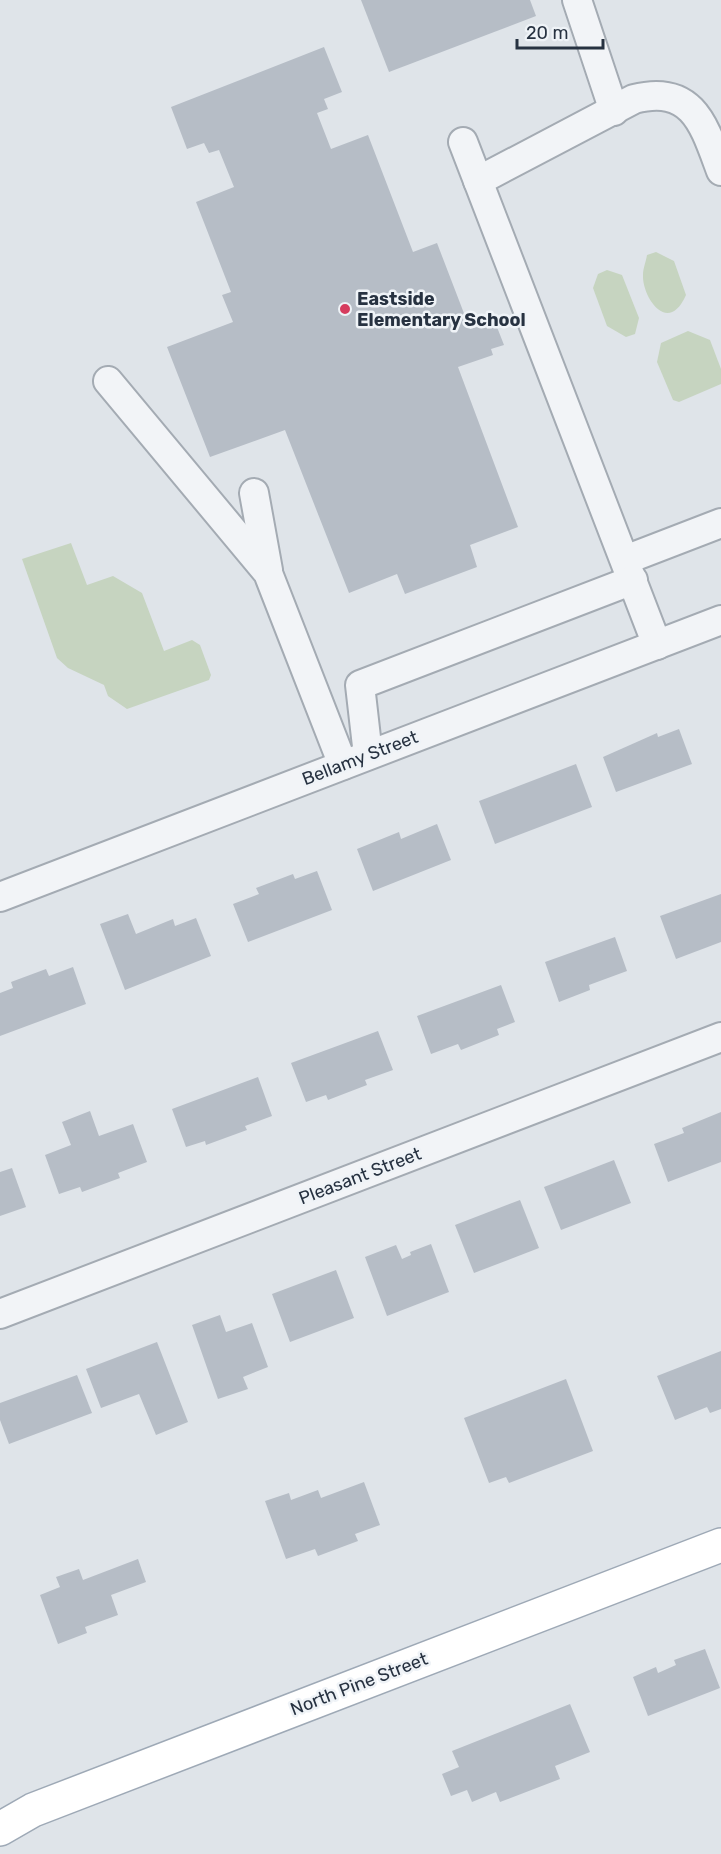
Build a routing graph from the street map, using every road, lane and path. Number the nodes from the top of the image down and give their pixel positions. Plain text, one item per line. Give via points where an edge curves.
1 (577, 0) edge
2 (614, 111) junction
3 (463, 142) dead end
4 (721, 171) edge
5 (478, 182) junction
6 (108, 381) dead end
7 (254, 493) dead end
8 (721, 523) edge
9 (629, 570) junction
10 (268, 573) junction
11 (721, 620) edge
12 (657, 645) junction
13 (356, 760) junction
14 (0, 897) edge
15 (721, 1037) edge
16 (0, 1314) edge
17 (721, 1545) edge
18 (0, 1829) edge

1 - 2 street
2 - 4 street via 634,99 651,95 669,96 686,104 699,117
2 - 5 street
3 - 5 street
5 - 9 street
6 - 10 street
7 - 10 street
8 - 9 street
9 - 12 street
9 - 13 street via 360,685
10 - 13 street
11 - 12 street, Bellamy Street
12 - 13 street, Bellamy Street
13 - 14 street, Bellamy Street
15 - 16 street, Pleasant Street
17 - 18 main road, North Pine Street via 33,1810

